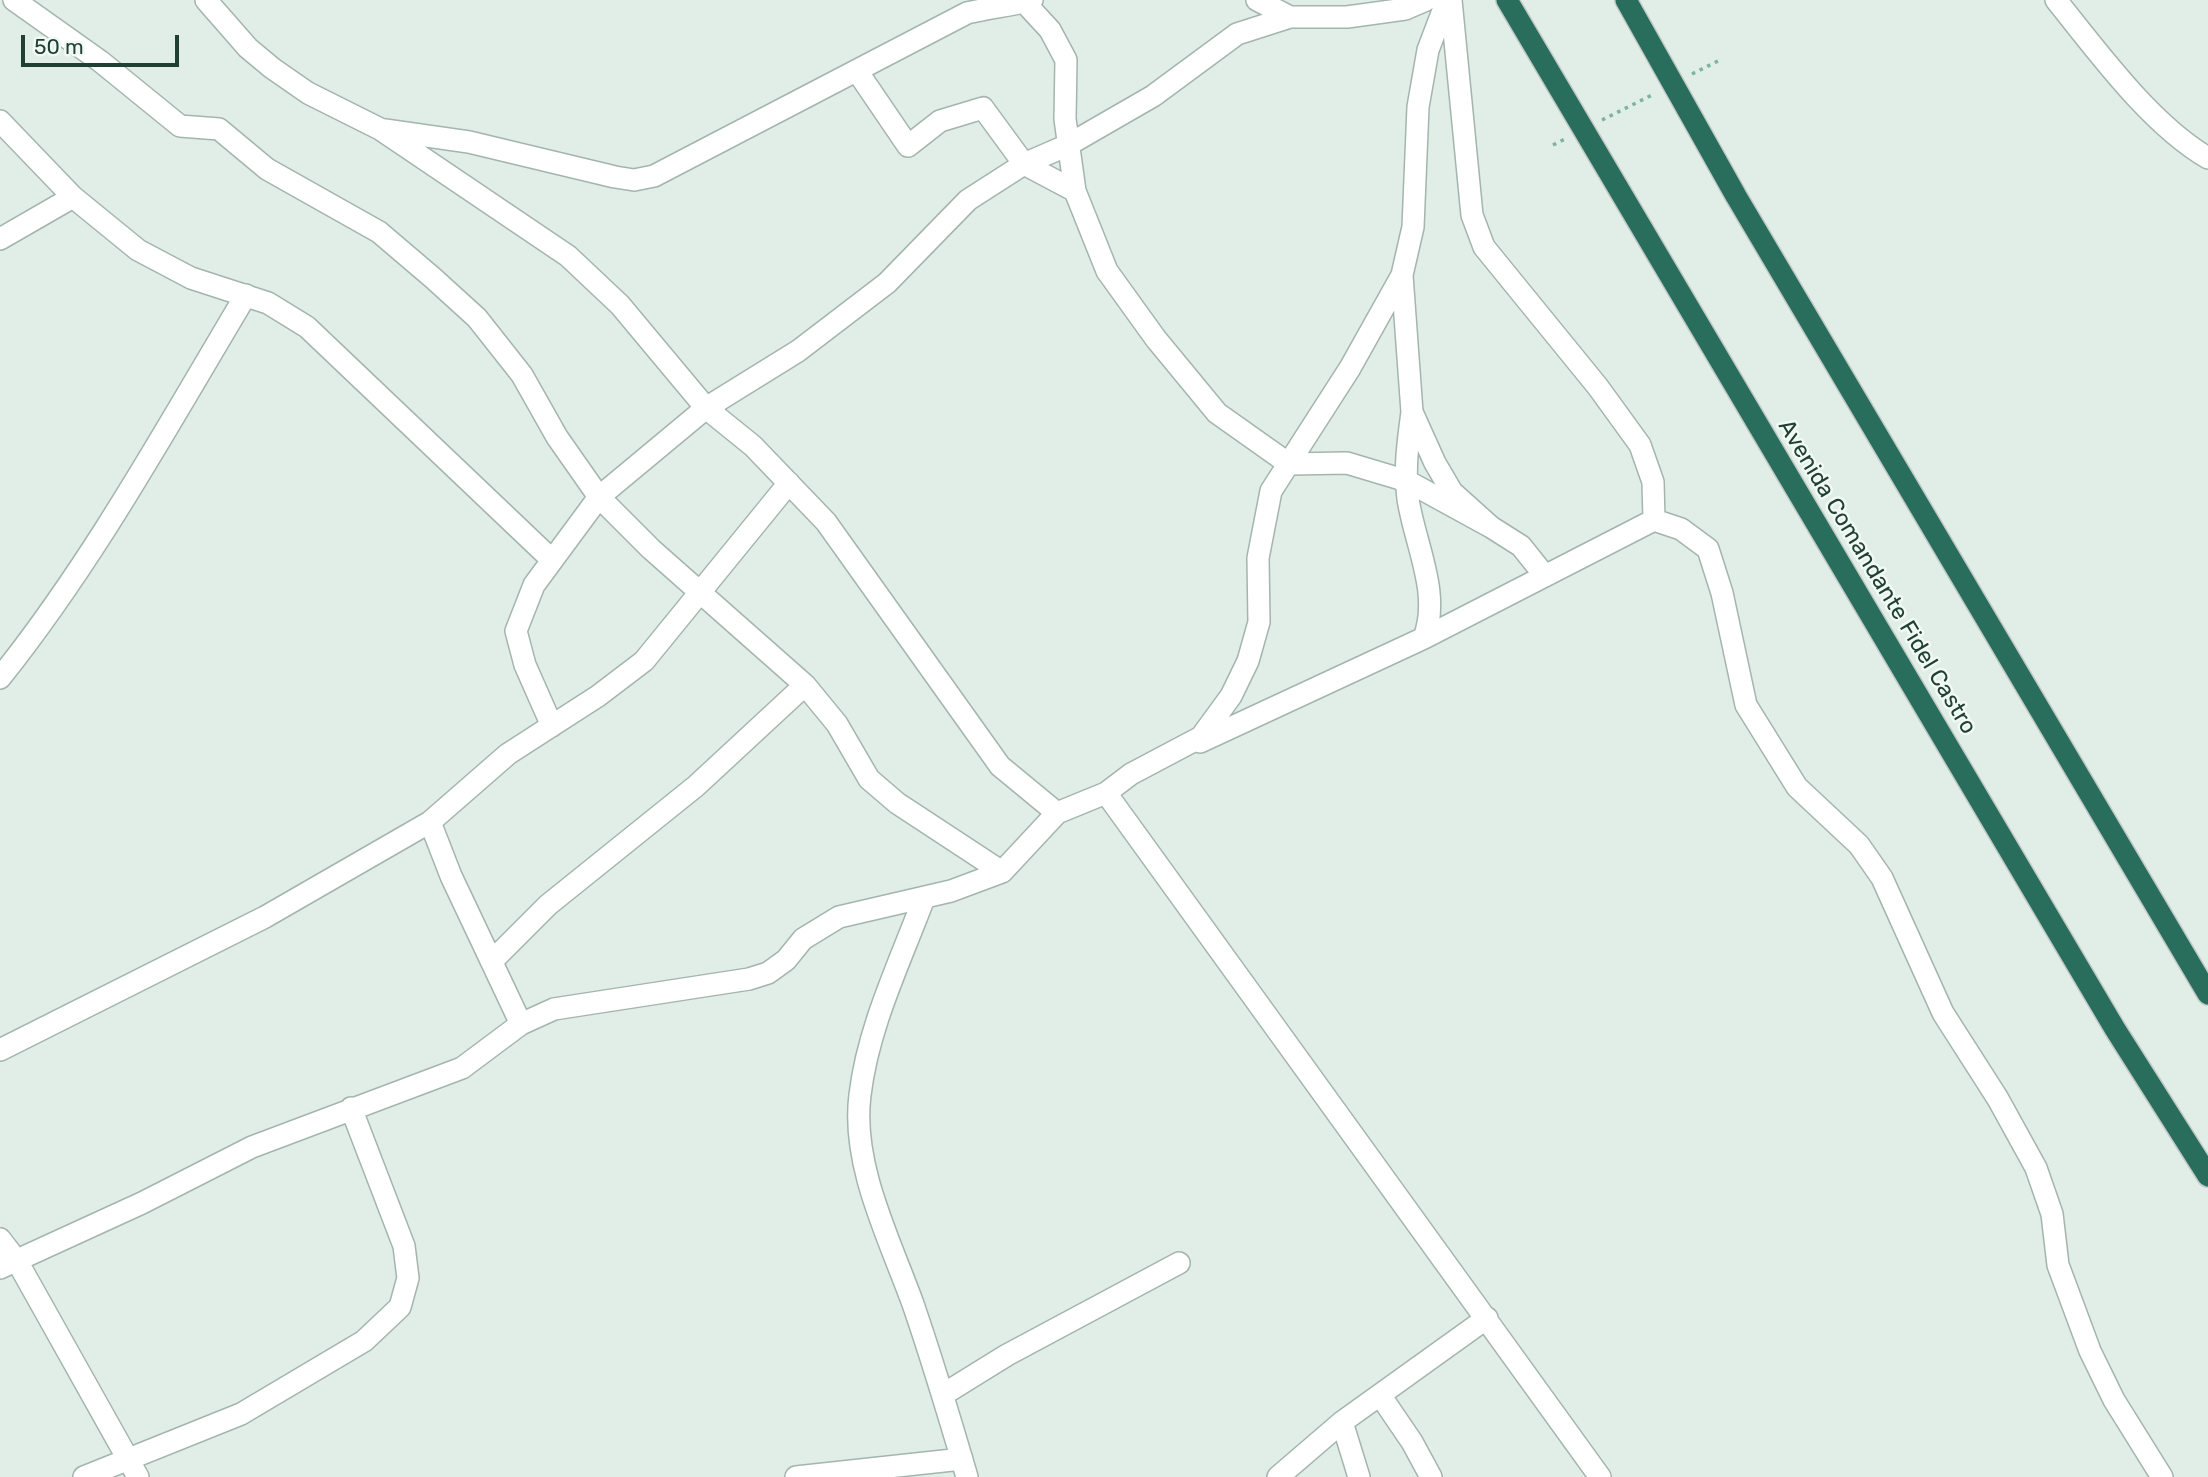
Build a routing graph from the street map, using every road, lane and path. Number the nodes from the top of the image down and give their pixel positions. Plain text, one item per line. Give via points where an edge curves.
1 (14, 0) edge
2 (1257, 0) edge
3 (1426, 0) edge
4 (1449, 0) edge
5 (1507, 0) edge
6 (1626, 0) edge
7 (2056, 0) edge
8 (1029, 2) edge
9 (217, 4) edge
10 (1290, 17) junction
11 (1718, 61) dead end
12 (857, 71) junction
13 (1683, 79) dead end
14 (1659, 91) dead end
15 (0, 121) edge
16 (1600, 121) dead end
17 (380, 129) junction
18 (1577, 133) dead end
19 (1068, 145) junction
20 (1553, 145) dead end
21 (2208, 158) edge
22 (1024, 164) junction
23 (1075, 191) junction
24 (73, 197) junction
25 (0, 239) edge
26 (1402, 275) junction
27 (246, 295) junction
28 (706, 408) junction
29 (1412, 412) junction
30 (1289, 464) junction
31 (1406, 481) junction
32 (789, 484) junction
33 (599, 497) junction
34 (1654, 520) junction
35 (1491, 527) junction
36 (552, 560) junction
37 (1545, 576) junction
38 (701, 592) junction
39 (1424, 638) junction
40 (0, 678) edge
41 (805, 685) junction
42 (552, 726) junction
43 (1131, 774) junction
44 (1106, 793) junction
45 (1057, 813) junction
46 (430, 822) junction
47 (1002, 872) junction
48 (924, 898) junction
49 (492, 961) junction
50 (2208, 994) edge
51 (521, 1024) junction
52 (0, 1050) edge
53 (351, 1108) junction
54 (2208, 1176) edge
55 (0, 1239) edge
56 (1179, 1263) dead end
57 (8, 1264) edge
58 (1487, 1318) junction
59 (944, 1394) junction
60 (1380, 1395) junction
61 (1342, 1422) junction
62 (133, 1468) edge
63 (964, 1468) edge
64 (84, 1477) edge
65 (796, 1477) edge
66 (1278, 1477) edge
67 (1359, 1477) edge
68 (1431, 1477) edge
69 (1601, 1477) edge
70 (2162, 1477) edge

1 - 33 street via 180,126 219,129 267,169 379,232 477,318 522,375
2 - 10 street
3 - 10 street via 1405,9 1347,17
4 - 26 street via 1428,50 1418,107 1413,227
4 - 34 street via 1470,202 1484,247 1640,445 1653,482
5 - 54 highway, Avenida Comandante Fidel Castro via 2115,1029
6 - 50 highway via 1736,196
7 - 21 street via 2149,109
8 - 12 street via 967,13
8 - 19 street via 1066,60
9 - 17 street via 248,48 272,68 308,93
10 - 19 street via 1237,34 1153,96
11 - 13 path
12 - 17 street via 654,176 634,180 469,142
12 - 22 street via 908,146 940,121 983,108
14 - 16 path
15 - 24 street
17 - 28 street via 568,256 620,306
18 - 20 path
19 - 22 street
19 - 23 street
22 - 23 street
22 - 28 street via 968,200 887,283 798,351
23 - 30 street via 1107,271 1156,339 1217,413
24 - 25 street
24 - 27 street via 160,263
26 - 29 street
26 - 30 street
27 - 36 street via 307,327
27 - 40 street via 114,515
28 - 32 street via 753,446
28 - 33 street
29 - 31 street
29 - 35 street via 1443,479
30 - 31 street via 1347,463
30 - 43 street via 1271,491 1263,520 1258,558 1259,622 1248,661 1231,696 1201,737
31 - 35 street
31 - 39 street via 1431,600
32 - 38 street
32 - 45 street via 826,522 1000,766
33 - 36 street
33 - 38 street
34 - 37 street
34 - 70 street via 1681,529 1708,549 1753,722 1797,787 1859,845 1882,878 1942,1013 2036,1168 2052,1214 2058,1265 2090,1351 2119,1410
35 - 37 street via 1521,546
36 - 42 street via 534,585 516,631 525,665
37 - 39 street
38 - 41 street
38 - 42 street via 644,661
39 - 43 street
41 - 47 street via 837,724 869,779 897,803
41 - 49 street via 696,786 548,905
42 - 46 street via 508,754
43 - 44 street
44 - 45 street
44 - 58 street
45 - 47 street
46 - 49 street
46 - 52 street via 265,918
47 - 48 street
48 - 51 street via 839,917 803,939 768,974 554,1009
48 - 59 street via 870,1040 859,1097 859,1125 872,1189
49 - 51 street
51 - 53 street via 462,1068
53 - 57 street via 252,1147
53 - 62 street via 404,1246 408,1278 400,1307 364,1341 241,1414
55 - 57 street
56 - 59 street
57 - 62 street
58 - 60 street
58 - 69 street
59 - 63 street
60 - 61 street
60 - 68 street
61 - 66 street
61 - 67 street
62 - 64 street
63 - 65 street

